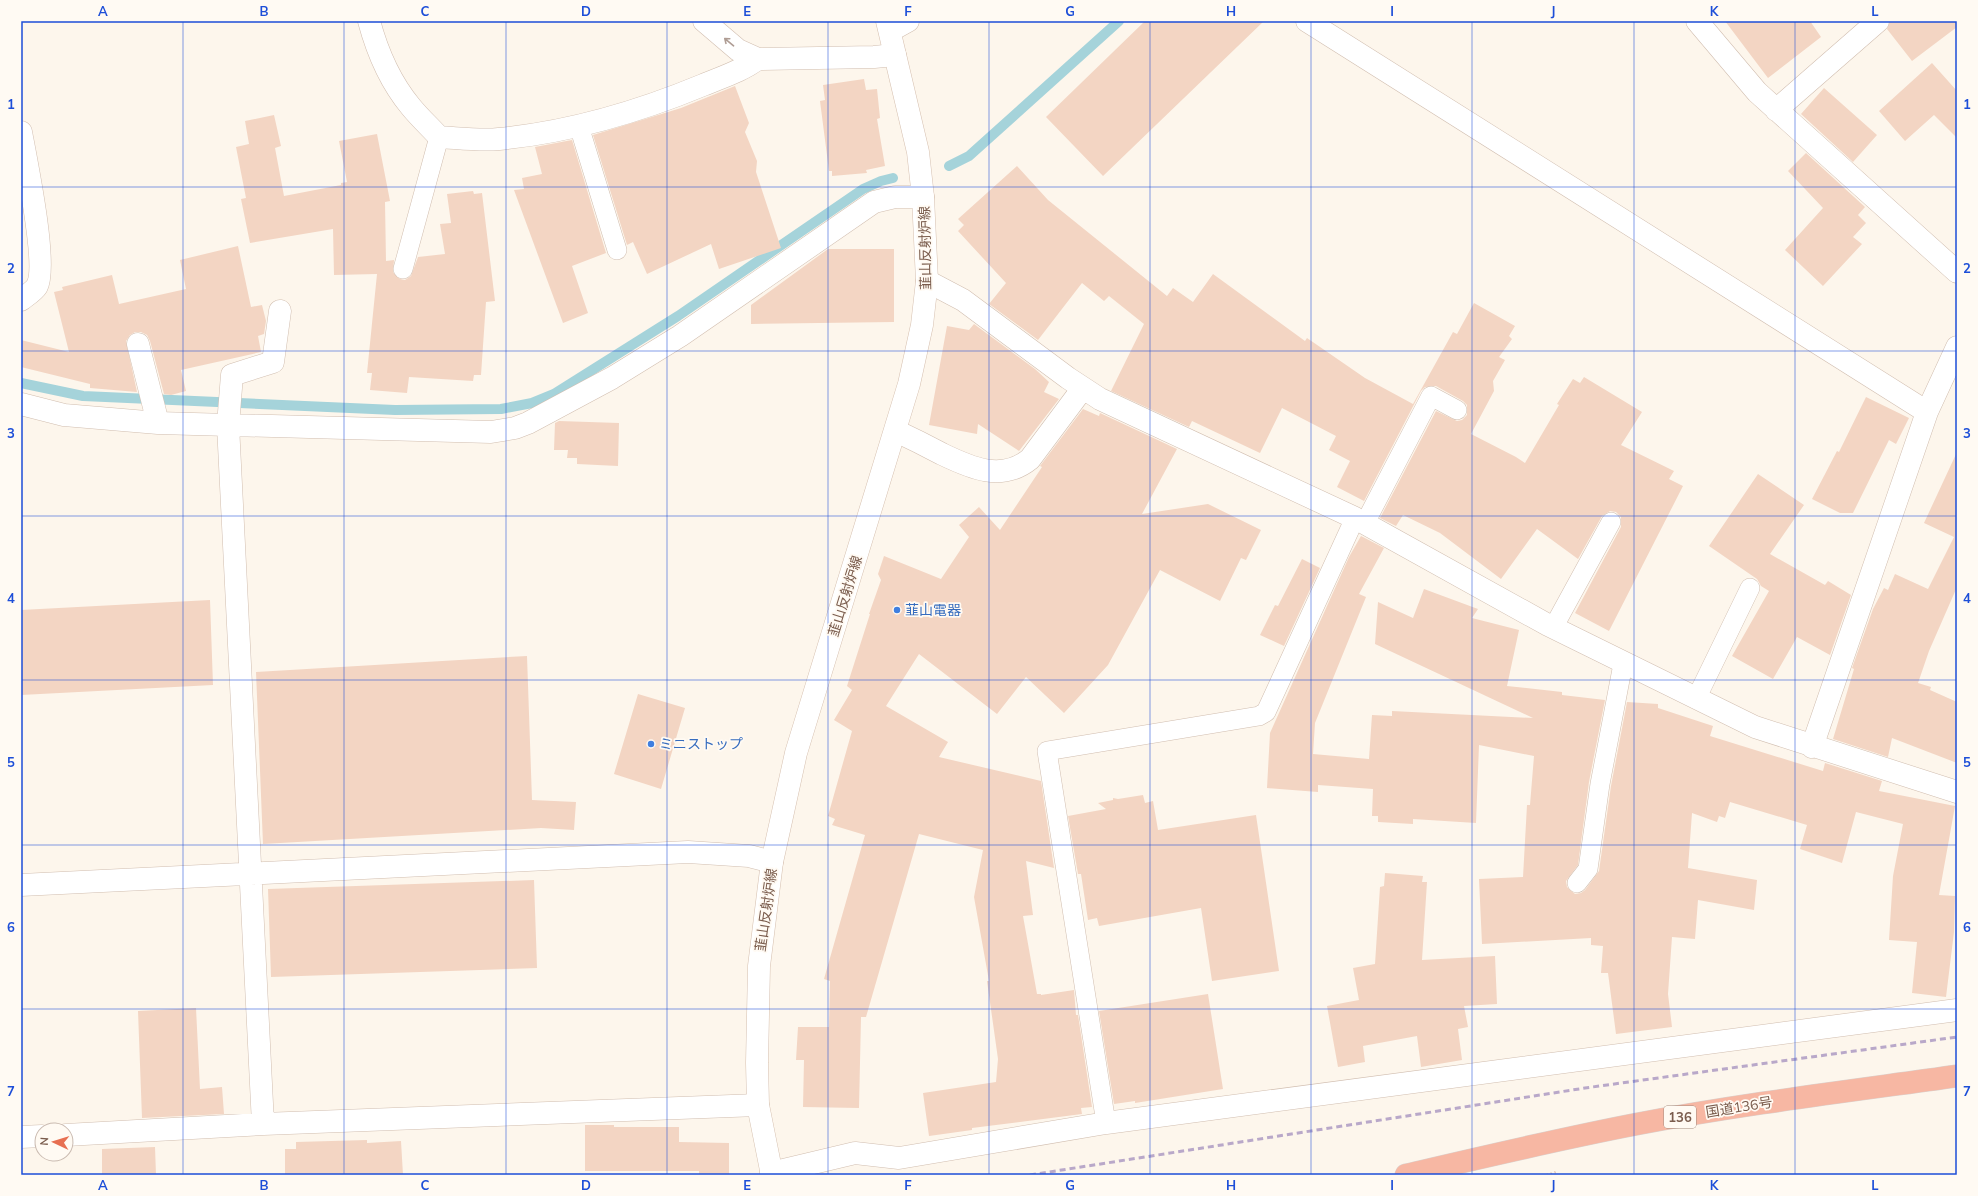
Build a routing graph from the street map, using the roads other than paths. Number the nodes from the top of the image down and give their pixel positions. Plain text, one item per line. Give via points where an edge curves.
1 (369, 21) edge
2 (704, 21) edge
3 (1307, 21) edge
4 (1697, 21) edge
5 (1878, 21) edge
6 (895, 24) edge
7 (895, 55) junction
8 (758, 59) junction
9 (1776, 110) junction
10 (580, 126) junction
11 (21, 132) edge
12 (439, 137) junction
13 (923, 197) junction
14 (617, 250) dead end
15 (403, 269) dead end
16 (1957, 272) edge
17 (927, 281) junction
18 (21, 300) edge
19 (280, 311) dead end
20 (138, 344) dead end
21 (1957, 347) edge
22 (1083, 388) junction
23 (21, 404) edge
24 (1457, 410) dead end
25 (1927, 412) junction
26 (158, 420) junction
27 (229, 421) junction
28 (896, 431) junction
29 (1360, 520) junction
30 (1612, 522) dead end
31 (1750, 588) dead end
32 (1553, 628) junction
33 (1623, 664) junction
34 (1696, 700) junction
35 (1812, 747) junction
36 (1957, 792) edge
37 (772, 862) junction
38 (251, 872) junction
39 (1577, 883) dead end
40 (21, 885) edge
41 (1957, 1010) edge
42 (1957, 1076) edge
43 (758, 1105) junction
44 (1106, 1123) junction
45 (262, 1124) junction
46 (74, 1135) edge
47 (34, 1136) edge
48 (21, 1137) edge
49 (772, 1174) edge
50 (1406, 1175) edge

1 - 12 street via 377,48 396,86 410,107
8 -> 2 street via 738,50
3 - 25 street
4 - 9 street via 1757,92
5 - 9 street
6 - 7 street, 韮山反射炉線
7 - 8 street
7 - 13 street, 韮山反射炉線 via 918,152
8 - 10 street via 740,70 689,91 640,109
9 - 16 street
10 - 12 street via 498,139
10 - 14 lane
11 - 18 street via 35,214 41,270 37,286
12 - 15 lane
13 - 17 street, 韮山反射炉線
13 - 27 street via 896,197 874,202 680,336 612,378 515,428 491,432
17 - 22 street via 963,300
17 - 28 street, 韮山反射炉線 via 922,325
19 - 27 street via 273,362 232,375
20 - 26 street
21 - 25 street
22 - 28 street via 1030,459 1008,471 991,472 970,467
22 - 29 street via 1100,399
23 - 26 street via 64,415
24 - 29 lane via 1431,396
25 - 35 street
26 - 27 street
27 - 38 street
28 - 37 street, 韮山反射炉線 via 796,754
29 - 32 street
29 - 44 lane via 1266,712 1259,716 1047,751
30 - 32 lane
31 - 34 lane
32 - 33 street
33 - 34 street
33 - 39 lane via 1600,784 1588,869
34 - 35 street via 1755,727
35 - 36 street
37 - 38 street via 749,856 688,852
37 - 43 street, 韮山反射炉線 via 759,966
38 - 40 street
38 - 45 street
41 - 44 street
42 - 50 highway, 国道136号 / 136 via 1637,1124
43 - 45 street
43 - 49 street, 韮山反射炉線
44 - 49 street via 899,1158 855,1153
45 - 46 street
47 - 48 street

